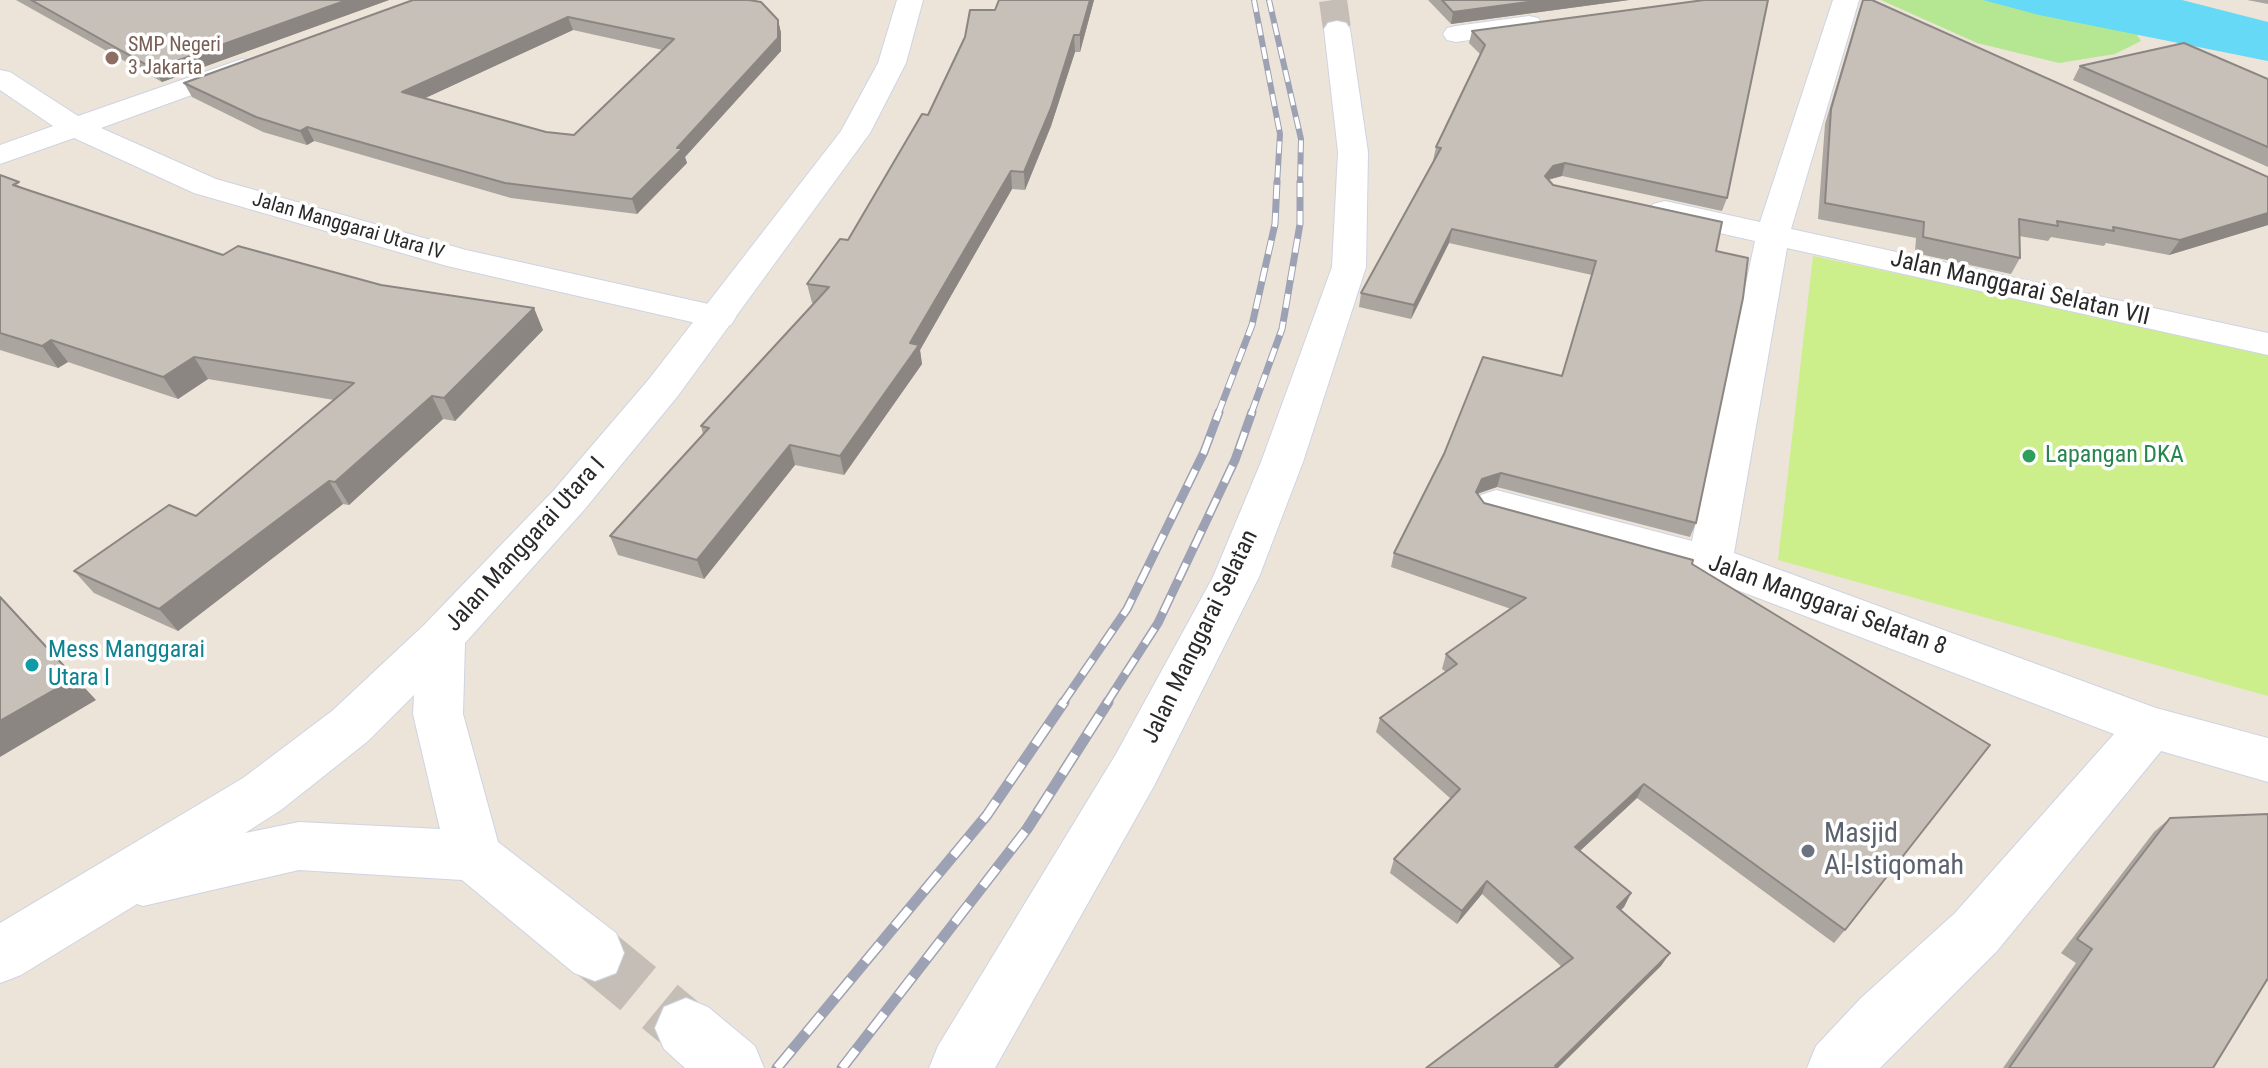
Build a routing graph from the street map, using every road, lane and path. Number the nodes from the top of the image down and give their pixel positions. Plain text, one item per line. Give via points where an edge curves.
1 (907, 0) edge
2 (1862, 2) edge
3 (1550, 21) edge
4 (1337, 29) tunnel mouth
5 (1456, 34) edge
6 (265, 58) edge
7 (0, 78) edge
8 (76, 128) junction
9 (0, 155) edge
10 (1636, 205) edge
11 (1773, 234) junction
12 (718, 317) junction
13 (2268, 344) edge
14 (1496, 505) edge
15 (1710, 562) junction
16 (441, 638) junction
17 (2151, 727) junction
18 (2268, 760) edge
19 (474, 856) junction
20 (114, 888) junction
21 (595, 953) tunnel mouth
22 (0, 955) edge
23 (686, 1028) tunnel mouth
24 (733, 1068) edge
25 (960, 1068) edge
26 (1838, 1068) edge

1 - 12 street, Jalan Manggarai Utara I via 892,63 855,133
2 - 11 street
3 - 5 street
4 - 25 street, Jalan Manggarai Selatan via 1353,152 1349,267 1282,462 1236,577 1135,770
6 - 8 street
7 - 8 street, Jalan Manggarai Utara IV
8 - 9 street
8 - 12 street, Jalan Manggarai Utara IV via 205,186 459,259
10 - 11 street, Jalan Manggarai Selatan VII
11 - 13 street, Jalan Manggarai Selatan VII
11 - 15 street
12 - 16 street, Jalan Manggarai Utara I via 569,500
14 - 15 street, Jalan Manggarai Selatan 8
15 - 17 street, Jalan Manggarai Selatan 8
16 - 19 street via 438,714
16 - 20 street, Jalan Manggarai Utara I via 350,726 262,794
17 - 18 street, Jalan Manggarai Selatan 8
17 - 26 street via 1976,932
19 - 20 street via 299,846
19 - 21 street
20 - 22 street, Jalan Manggarai Utara I
23 - 24 street

